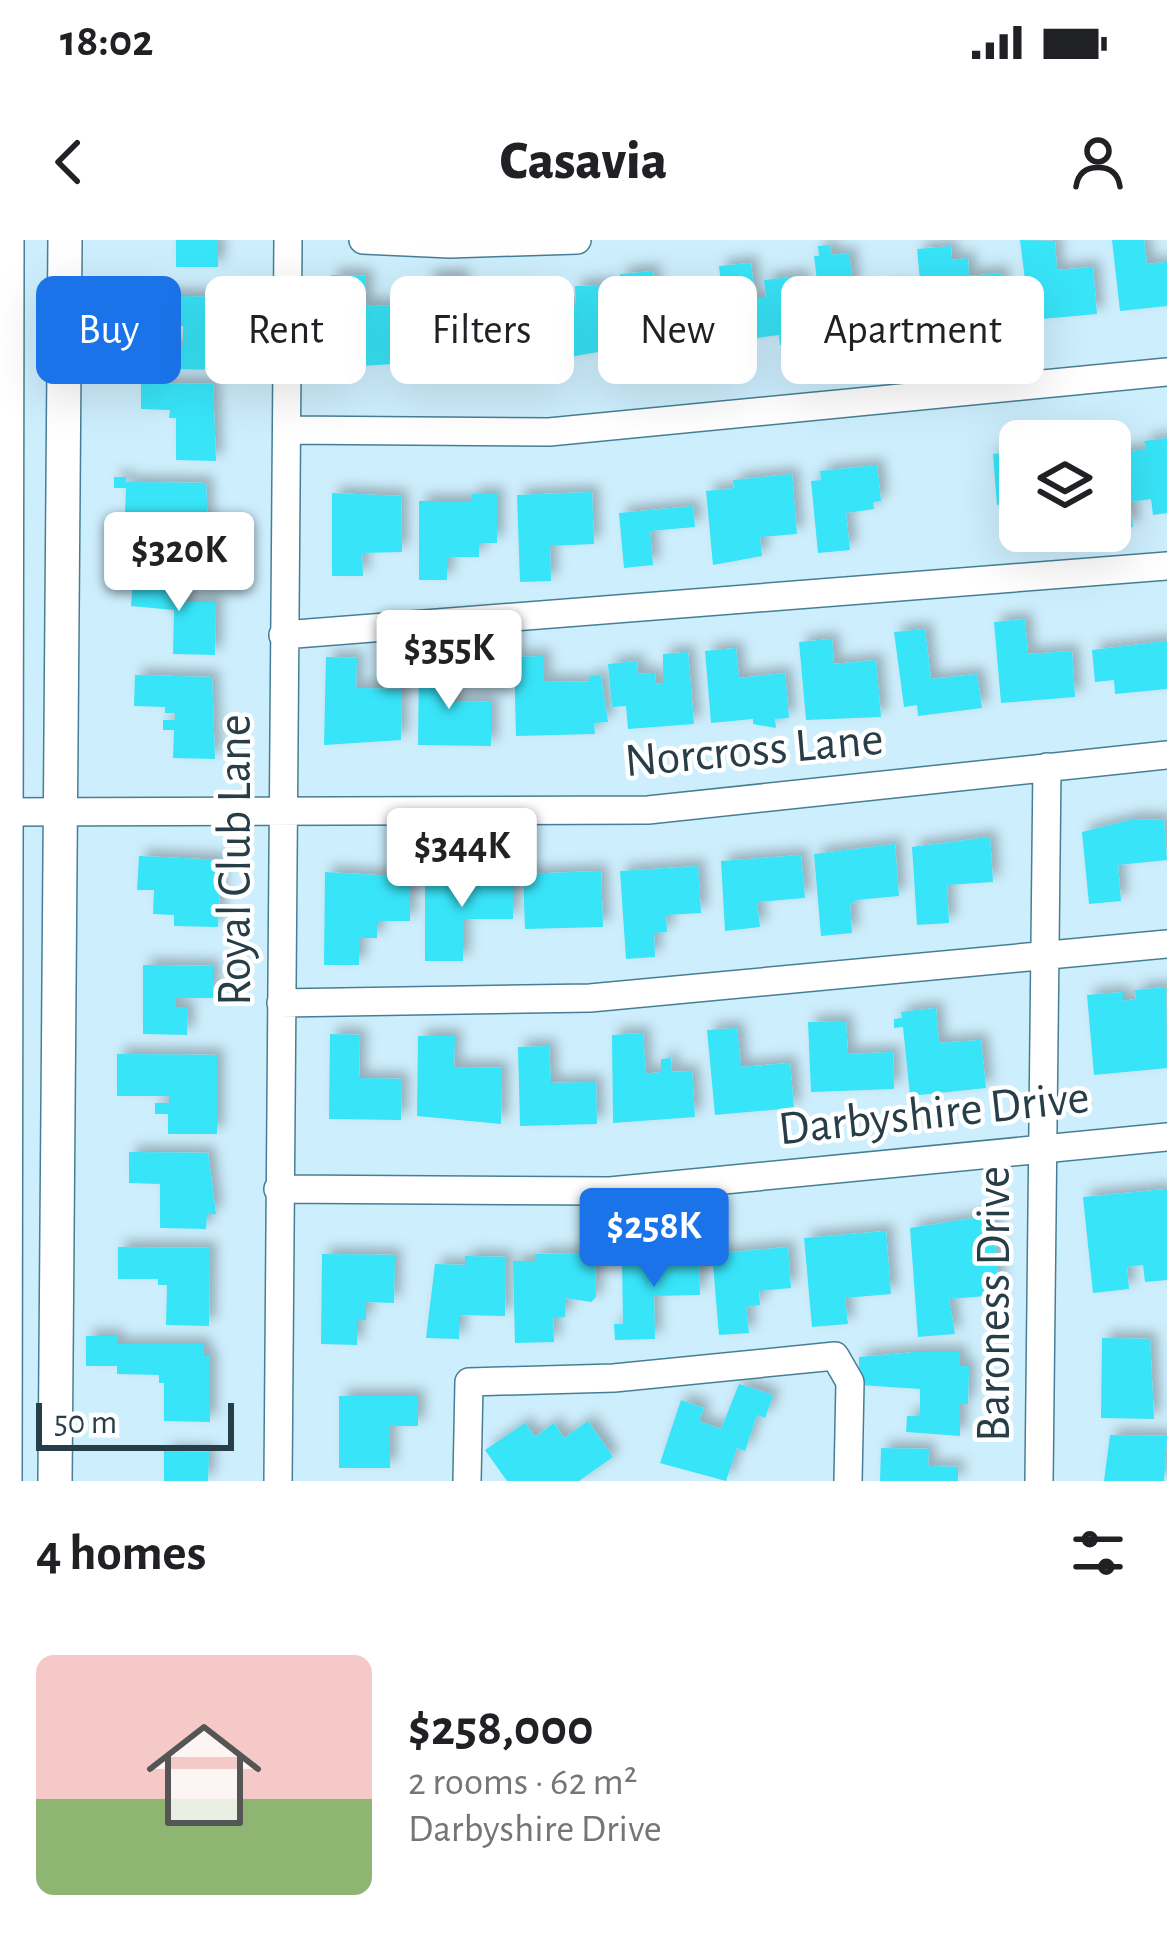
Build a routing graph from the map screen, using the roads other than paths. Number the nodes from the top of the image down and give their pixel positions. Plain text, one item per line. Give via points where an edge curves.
1 (7, 240) edge
2 (65, 240) edge
3 (288, 240) edge
4 (363, 240) edge
5 (577, 240) edge
6 (1167, 372) edge
7 (287, 430) junction
8 (1167, 566) edge
9 (283, 635) junction
10 (1167, 755) edge
11 (1047, 767) junction
12 (2, 812) edge
13 (59, 812) junction
14 (280, 812) junction
15 (1167, 944) edge
16 (1044, 956) junction
17 (281, 1003) junction
18 (1167, 1137) edge
19 (1041, 1149) junction
20 (278, 1189) junction
21 (4, 1481) edge
22 (56, 1481) edge
23 (278, 1481) edge
24 (467, 1481) edge
25 (848, 1481) edge
26 (1039, 1481) edge

1 - 12 main road
2 - 13 main road
3 - 7 street, Royal Club Lane
4 - 5 street
6 - 7 street via 549,432
7 - 9 street, Royal Club Lane
8 - 9 street
9 - 14 street, Royal Club Lane
10 - 11 street, Norcross Lane
11 - 14 street, Norcross Lane via 648,810
11 - 16 street, Baroness Drive
12 - 13 street, Norcross Lane
12 - 21 main road
13 - 14 street, Norcross Lane
13 - 22 main road
14 - 17 street, Royal Club Lane
15 - 16 street
16 - 17 street via 590,998
16 - 19 street, Baroness Drive
17 - 20 street, Royal Club Lane
18 - 19 street, Darbyshire Drive
19 - 20 street, Darbyshire Drive via 610,1191
19 - 26 street, Baroness Drive
20 - 23 street, Royal Club Lane
24 - 25 street via 470,1382 614,1378 835,1355 850,1382

